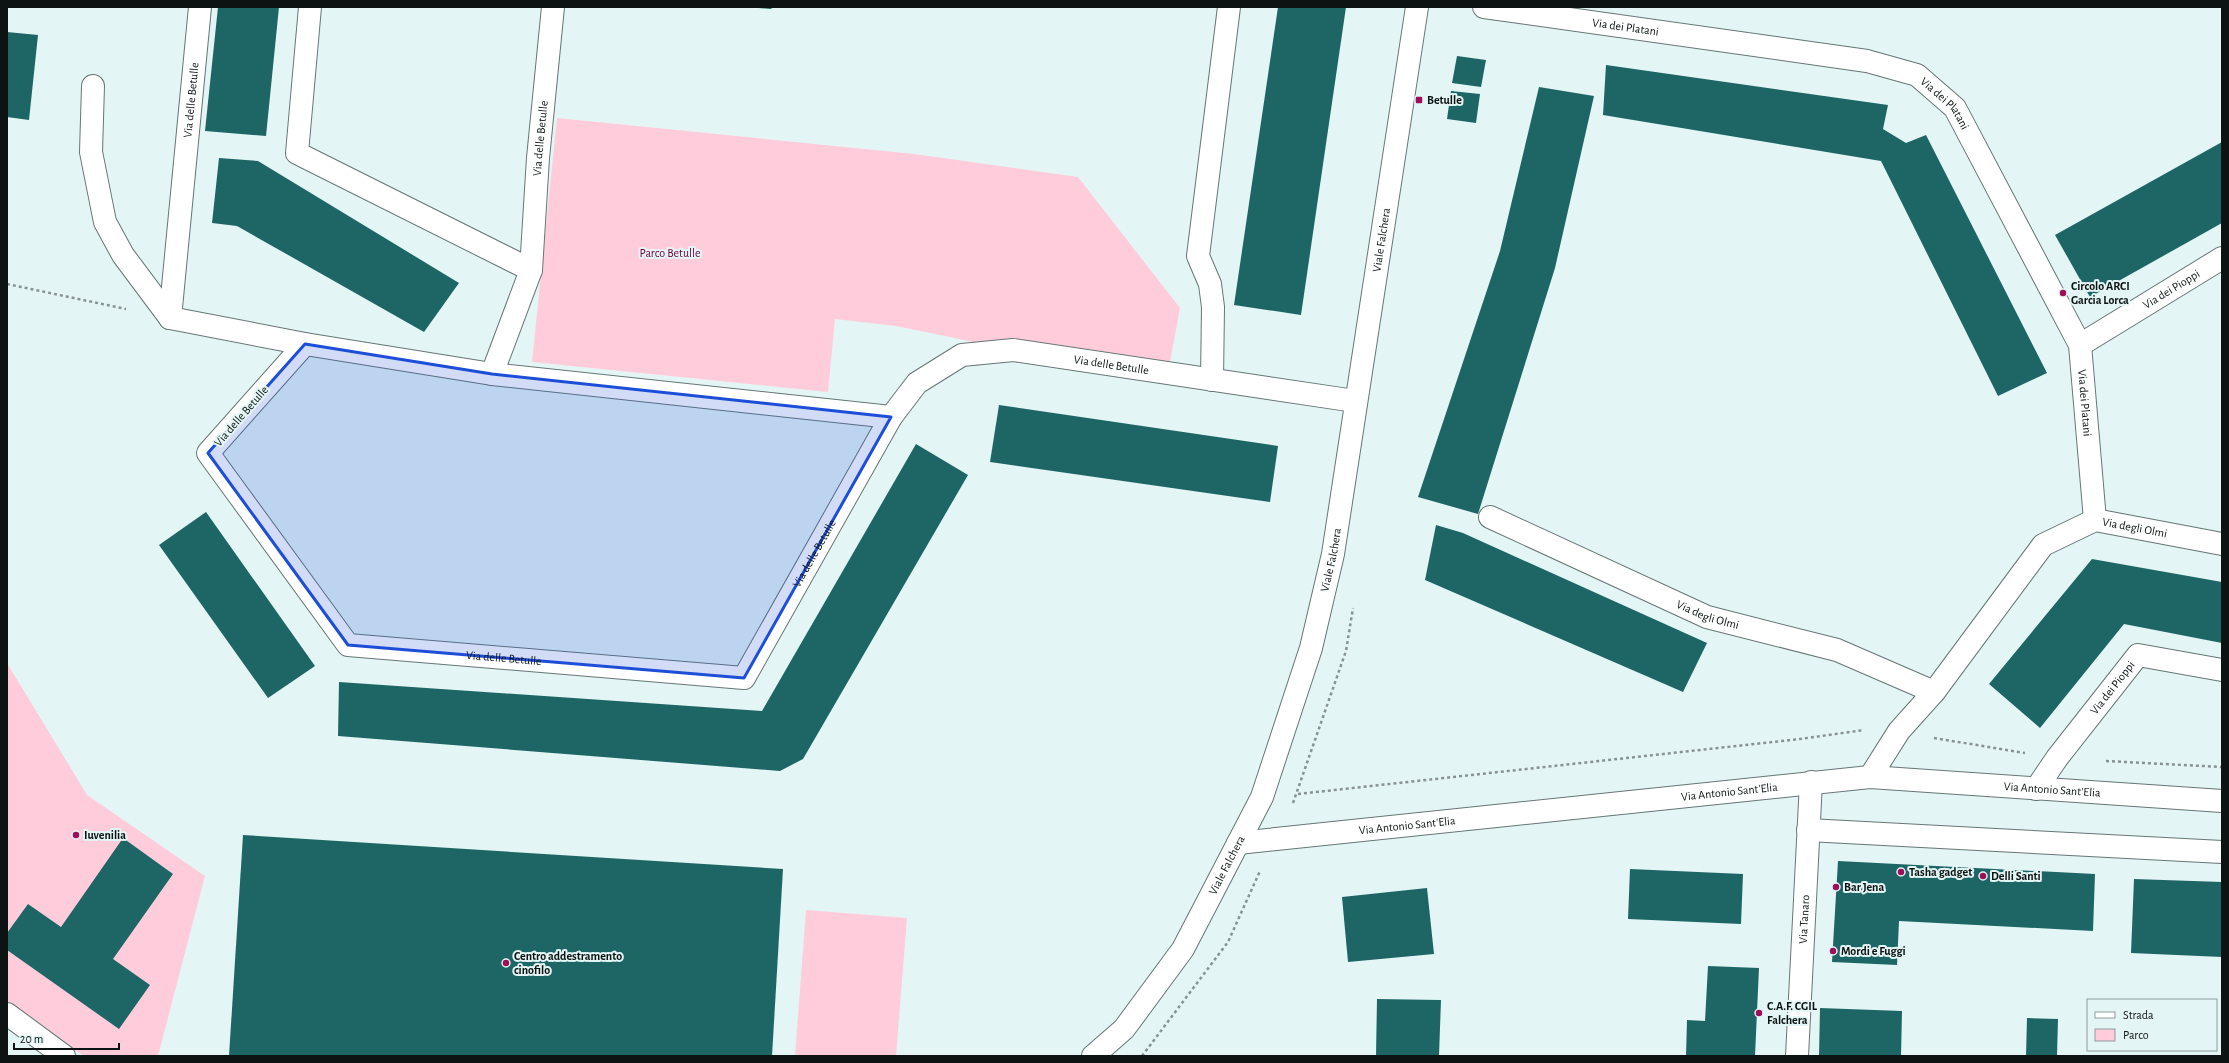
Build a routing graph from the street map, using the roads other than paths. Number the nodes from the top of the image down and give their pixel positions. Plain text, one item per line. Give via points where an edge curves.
1 (200, 7) edge
2 (310, 7) edge
3 (553, 7) edge
4 (1229, 7) edge
5 (1417, 7) edge
6 (1484, 7) edge
7 (1516, 9) edge
8 (93, 86) dead end
9 (2222, 258) edge
10 (531, 270) junction
11 (170, 318) junction
12 (305, 344) junction
13 (2080, 345) junction
14 (492, 374) junction
15 (1212, 380) junction
16 (1355, 401) junction
17 (891, 417) junction
18 (1490, 517) dead end
19 (2095, 520) junction
20 (2222, 544) edge
21 (2222, 670) edge
22 (1934, 692) junction
23 (1870, 777) junction
24 (1811, 782) junction
25 (2036, 789) junction
26 (2222, 801) edge
27 (1808, 830) junction
28 (1238, 843) junction
29 (2222, 852) edge
30 (7, 1014) edge
31 (64, 1056) edge
32 (1093, 1056) edge
33 (1797, 1056) edge

1 - 11 street, Via delle Betulle
2 - 10 street via 297,153
3 - 10 street, Via delle Betulle via 538,158
4 - 15 street via 1198,256 1210,284 1214,308
5 - 16 street, Viale Falchera
6 - 7 street, Via dei Platani
7 - 13 street, Via dei Platani via 1867,61 1917,75 1955,108
8 - 11 street via 91,152 105,222 123,256
9 - 13 street, Via dei Pioppi
10 - 14 street, Via delle Betulle
11 - 12 street
12 - 14 street
12 - 17 street, Via delle Betulle via 208,453 348,645 744,678
13 - 19 street, Via dei Platani
14 - 17 street
15 - 16 street, Via delle Betulle
15 - 17 street, Via delle Betulle via 1013,350 969,354 962,355 917,383
16 - 28 street, Viale Falchera via 1332,554 1311,648 1262,797
18 - 22 street, Via degli Olmi via 1707,617 1837,650
19 - 20 street, Via degli Olmi
19 - 22 street, Via degli Olmi via 2043,545
21 - 25 street, Via dei Pioppi via 2138,655 2057,758
22 - 23 street, Via degli Olmi via 1899,731
23 - 24 street, Via Antonio Sant'Elia
23 - 25 street, Via Antonio Sant'Elia
24 - 27 street, Via Tanaro
24 - 28 street, Via Antonio Sant'Elia
25 - 26 street, Via Antonio Sant'Elia
27 - 29 street
27 - 33 street, Via Tanaro
28 - 32 street, Viale Falchera via 1182,949 1124,1029
30 - 31 street

